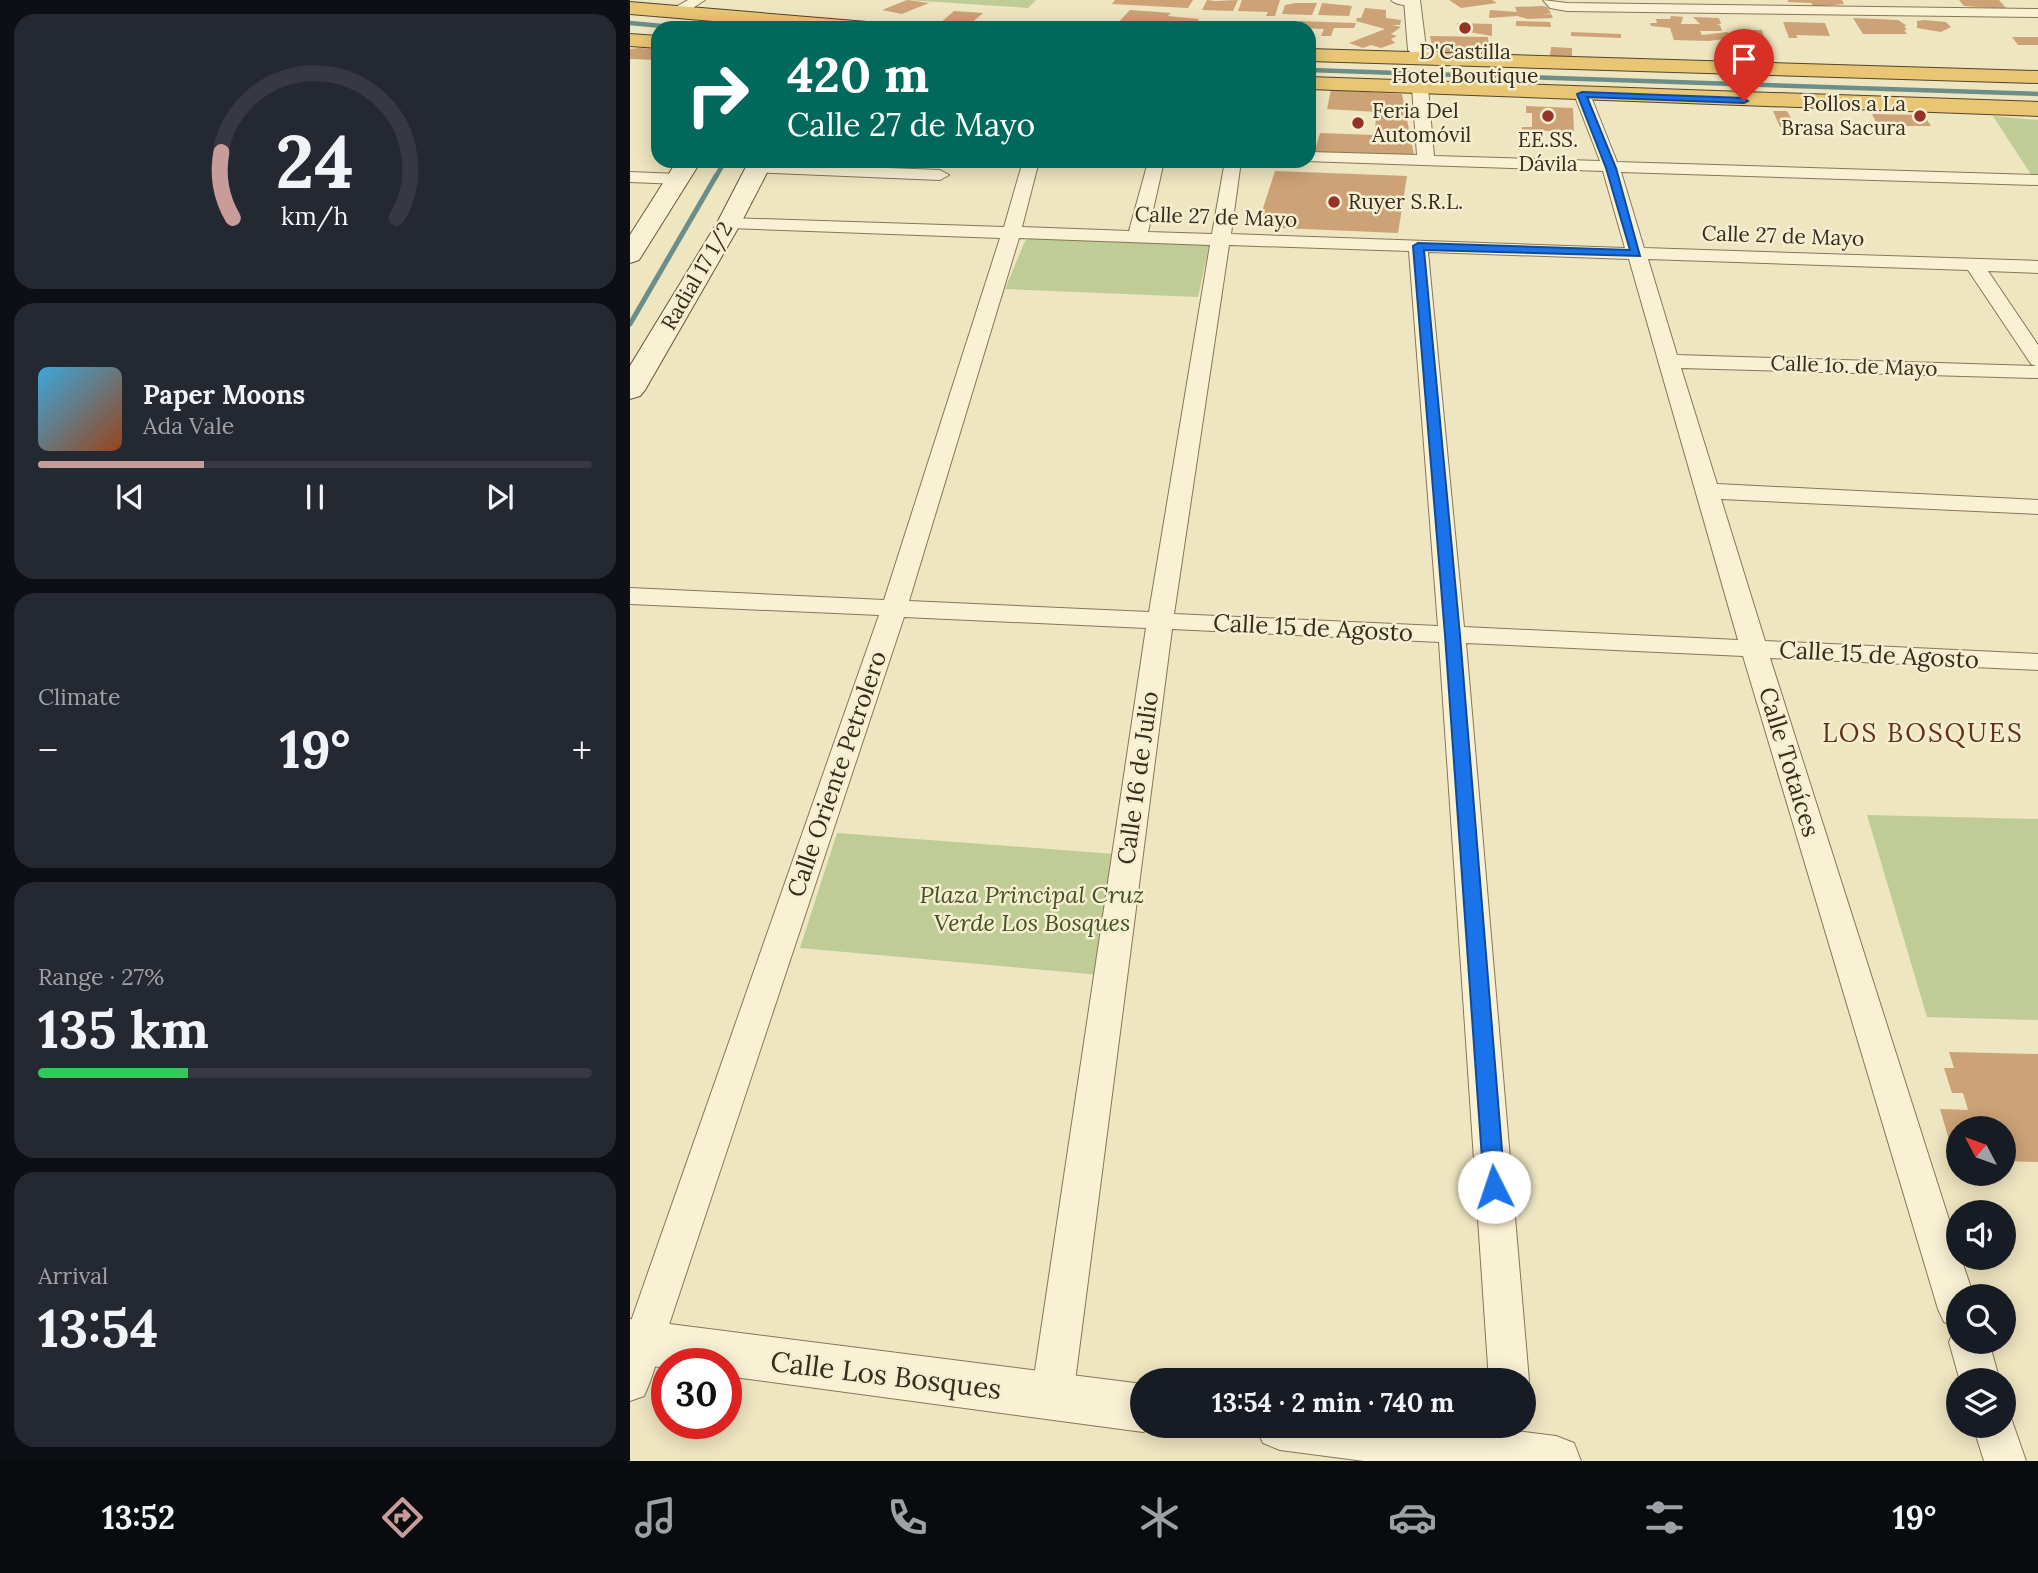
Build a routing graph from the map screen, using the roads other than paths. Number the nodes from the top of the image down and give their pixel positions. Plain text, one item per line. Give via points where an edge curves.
1 (698, 0) edge
2 (1398, 0) edge
3 (1412, 0) edge
4 (1550, 0) edge
5 (630, 8) edge
6 (2038, 13) edge
7 (676, 20) edge
8 (787, 21) edge
9 (630, 40) edge
10 (651, 42) edge
11 (1408, 54) junction
12 (1316, 55) edge
13 (2038, 77) edge
14 (1316, 83) edge
15 (1420, 88) junction
16 (1582, 94) junction
17 (2038, 110) edge
18 (1316, 157) edge
19 (1426, 161) junction
20 (757, 168) edge
21 (813, 168) edge
22 (1029, 168) edge
23 (1154, 168) edge
24 (1232, 168) edge
25 (1611, 168) junction
26 (684, 170) edge
27 (940, 175) dead end
28 (630, 177) edge
29 (2038, 180) edge
30 (729, 223) junction
31 (1011, 233) junction
32 (1137, 237) junction
33 (1220, 240) junction
34 (1418, 246) junction
35 (1636, 254) junction
36 (630, 255) edge
37 (1974, 265) junction
38 (2038, 267) edge
39 (2038, 360) edge
40 (1669, 361) junction
41 (2038, 372) edge
42 (630, 390) edge
43 (1708, 491) junction
44 (2038, 507) edge
45 (630, 596) edge
46 (894, 608) junction
47 (1160, 621) junction
48 (1452, 635) junction
49 (1754, 649) junction
50 (2038, 662) edge
51 (1950, 1284) edge
52 (634, 1355) edge
53 (1508, 1368) edge
54 (1052, 1397) junction
55 (1130, 1406) edge
56 (1354, 1438) edge
57 (1998, 1438) edge
58 (1528, 1448) edge
59 (1465, 1456) edge
60 (2005, 1461) edge

1 - 7 street
2 - 3 street
3 - 11 street
4 - 6 street via 1567,7
5 - 7 highway
7 - 8 highway via 718,15
9 - 10 highway
11 - 12 highway
11 - 13 highway via 1441,60
14 - 15 highway
15 - 16 highway
15 - 19 street
16 - 17 highway
16 - 25 street, Calle Totaíces
18 - 19 street
19 - 25 street
20 - 30 main road, Radial 17 1/2
21 - 27 street
22 - 31 street, Calle Oriente Petrolero
23 - 32 street
24 - 33 street, Calle 16 de Julio
25 - 29 street
25 - 35 street, Calle Totaíces
26 - 28 street
26 - 36 main road
30 - 31 street, Calle 27 de Mayo
30 - 42 main road, Radial 17 1/2
31 - 32 street, Calle 27 de Mayo
31 - 46 street, Calle Oriente Petrolero
32 - 33 street, Calle 27 de Mayo
33 - 34 street, Calle 27 de Mayo
33 - 47 street, Calle 16 de Julio
34 - 35 street, Calle 27 de Mayo
34 - 48 street
35 - 37 street, Calle 27 de Mayo
35 - 40 street, Calle Totaíces
37 - 38 street, Calle 27 de Mayo
37 - 39 street
40 - 41 street, Calle 1o. de Mayo
40 - 43 street, Calle Totaíces
43 - 44 street
43 - 49 street, Calle Totaíces
45 - 46 street, Calle 15 de Agosto
46 - 47 street, Calle 15 de Agosto
46 - 52 street, Calle Oriente Petrolero
47 - 48 street, Calle 15 de Agosto
47 - 54 street, Calle 16 de Julio
48 - 49 street, Calle 15 de Agosto
48 - 53 street
49 - 50 street, Calle 15 de Agosto
49 - 51 street, Calle Totaíces
52 - 54 street, Calle Los Bosques
54 - 55 street, Calle Los Bosques
56 - 59 street
57 - 60 street
58 - 59 street

